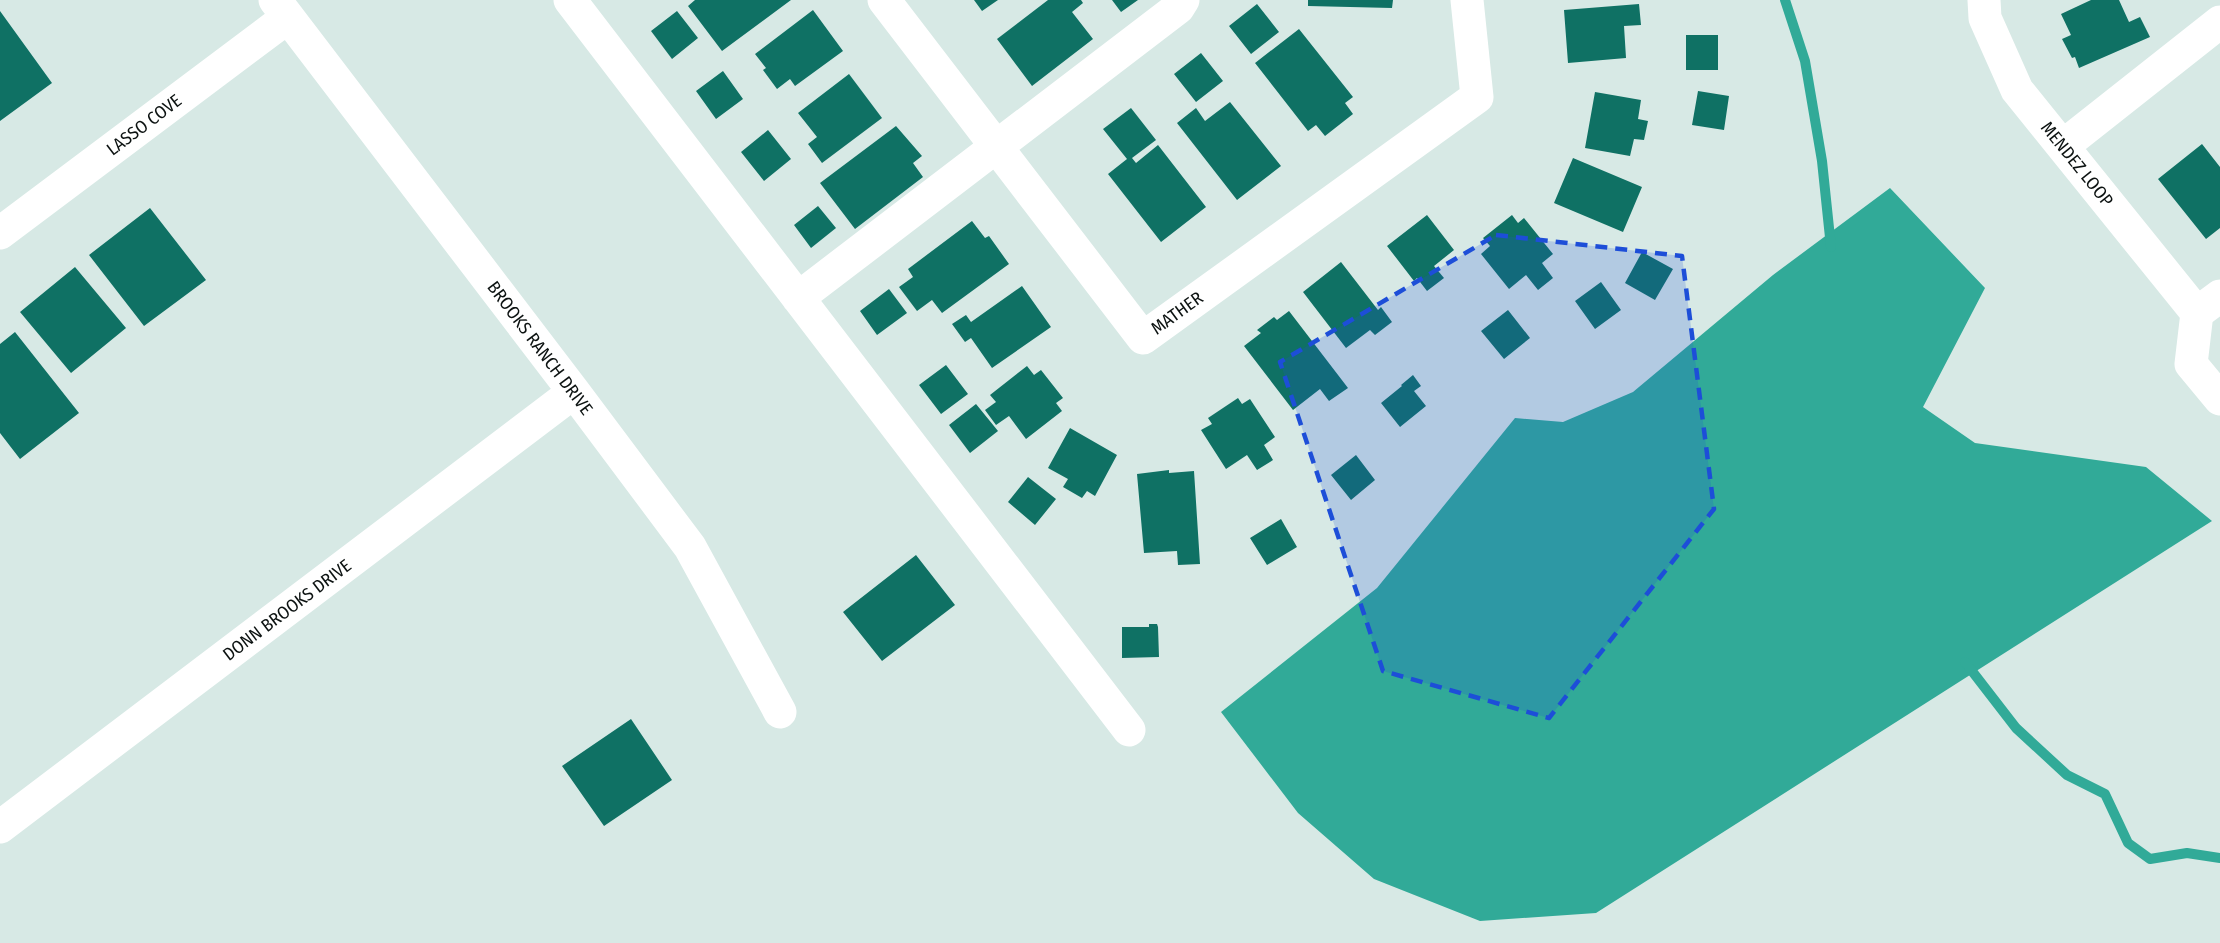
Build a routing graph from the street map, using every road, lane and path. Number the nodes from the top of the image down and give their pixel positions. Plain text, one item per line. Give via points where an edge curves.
1 (570, 0) edge
2 (884, 0) edge
3 (1467, 0) edge
4 (1984, 0) edge
5 (1178, 3) edge
6 (281, 8) edge
7 (2215, 15) edge
8 (997, 146) junction
9 (2063, 146) junction
10 (0, 233) edge
11 (798, 298) junction
12 (2209, 304) edge
13 (574, 392) junction
14 (2220, 399) edge
15 (780, 712) dead end
16 (1129, 730) dead end
17 (0, 827) edge

1 - 11 street
2 - 8 street, MATHER
3 - 8 street, MATHER via 1477,97 1143,338
4 - 9 street, MENDEZ LOOP via 1985,18 2017,90
5 - 8 street
6 - 10 street, LASSO COVE
6 - 13 street, BROOKS RANCH DRIVE
7 - 9 street
8 - 11 street
9 - 12 street, MENDEZ LOOP
11 - 16 street
12 - 14 street via 2191,364
13 - 15 street, BROOKS RANCH DRIVE via 690,548
13 - 17 street, DONN BROOKS DRIVE

